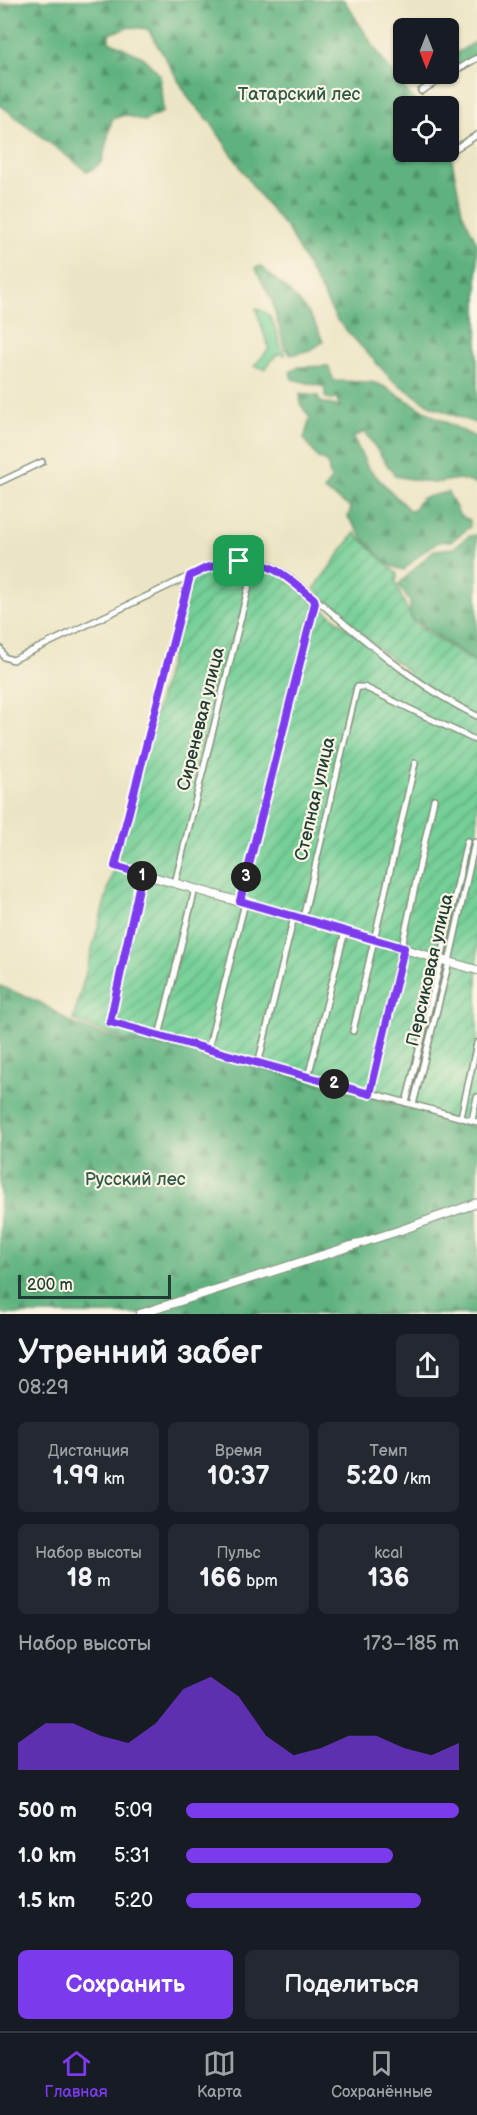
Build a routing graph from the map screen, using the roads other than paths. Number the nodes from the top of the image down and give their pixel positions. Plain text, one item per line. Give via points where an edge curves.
1 (477, 58) edge
2 (421, 91) dead end
3 (477, 135) edge
4 (459, 146) edge
5 (42, 462) dead end
6 (0, 482) edge
7 (255, 561) junction
8 (190, 576) junction
9 (314, 599) junction
10 (0, 648) edge
11 (477, 716) edge
12 (477, 741) edge
13 (415, 764) dead end
14 (434, 799) dead end
15 (467, 842) dead end
16 (475, 842) dead end
17 (115, 866) joint
18 (142, 874) junction
19 (175, 883) junction
20 (195, 889) junction
21 (243, 902) junction
22 (298, 917) junction
23 (345, 931) junction
24 (375, 940) junction
25 (404, 948) junction
26 (445, 961) junction
27 (477, 970) edge
28 (353, 1031) dead end
29 (159, 1036) junction
30 (477, 1043) edge
31 (208, 1049) junction
32 (258, 1064) junction
33 (308, 1077) junction
34 (370, 1094) junction
35 (477, 1097) edge
36 (406, 1103) junction
37 (413, 1105) junction
38 (461, 1117) junction
39 (475, 1121) edge
40 (477, 1203) edge
41 (143, 1314) edge

1 - 2 street
3 - 4 street
5 - 6 street
7 - 8 street via 222,564
7 - 9 street via 282,573
7 - 19 street, Сиреневая улица
8 - 10 street via 13,660 4,657
8 - 17 street
9 - 11 street via 450,703
9 - 21 street
12 - 22 street, Степная улица via 357,687
13 - 24 street
14 - 25 street
15 - 26 street
16 - 26 street, Персиковая улица
17 - 18 street
18 - 19 street
18 - 29 street via 110,1022
19 - 20 street
20 - 21 street
20 - 29 street
21 - 22 street
21 - 31 street
22 - 23 street
22 - 32 street, Степная улица
23 - 24 street
23 - 33 street
24 - 25 street
24 - 28 street
25 - 26 street
25 - 34 street
26 - 27 street
26 - 36 street
26 - 37 street, Персиковая улица
29 - 31 street
30 - 38 street
31 - 32 street
32 - 33 street
33 - 34 street
34 - 36 street
35 - 39 street
36 - 37 street
37 - 38 street
38 - 39 street
40 - 41 street

